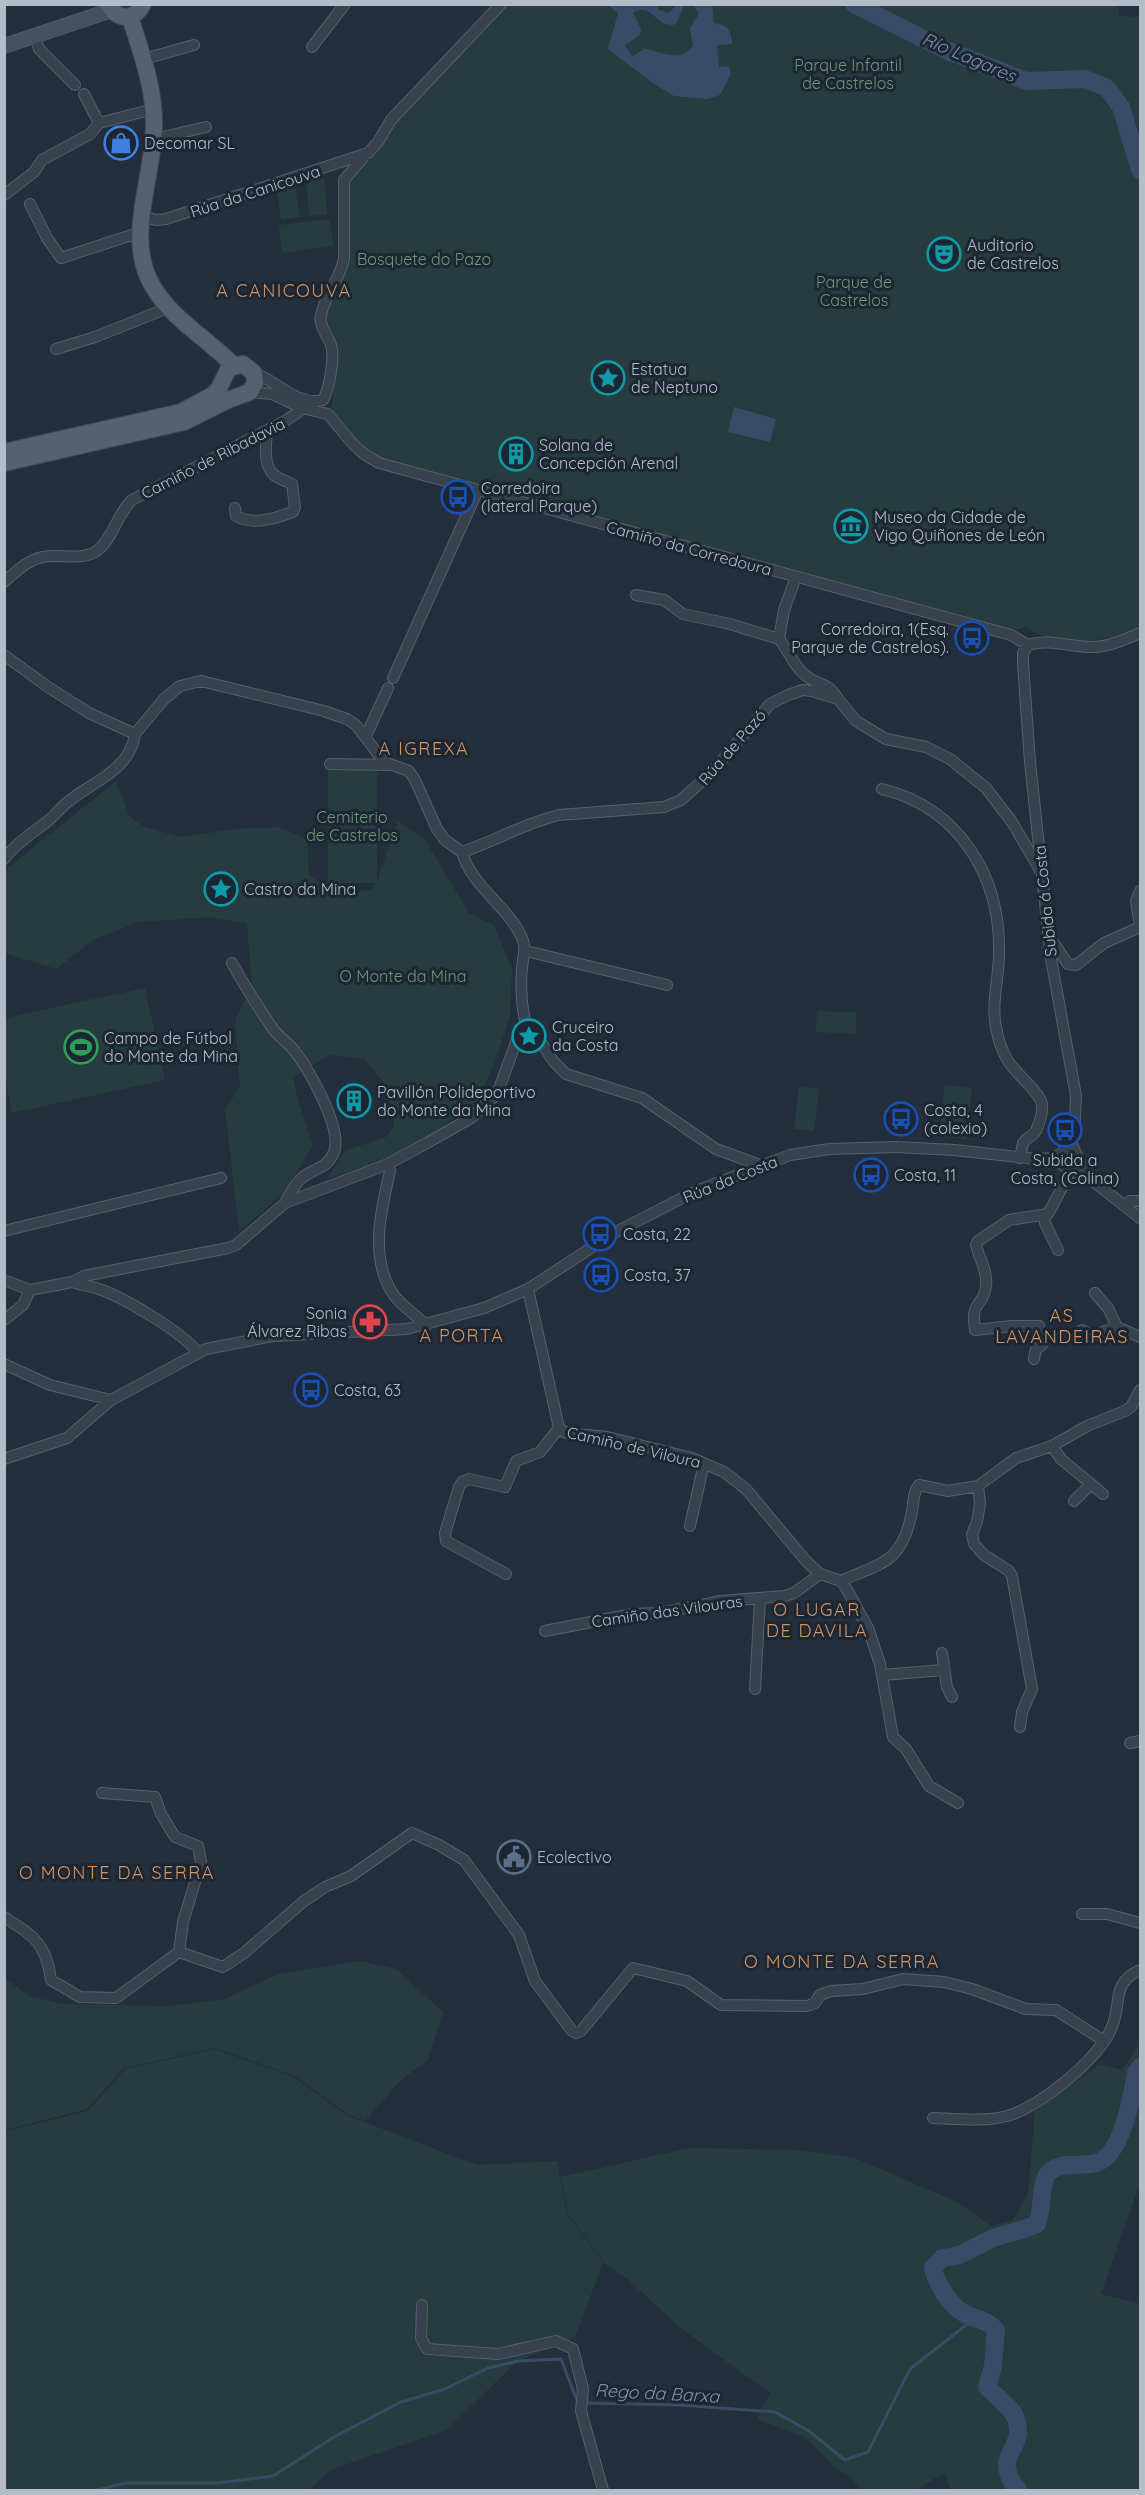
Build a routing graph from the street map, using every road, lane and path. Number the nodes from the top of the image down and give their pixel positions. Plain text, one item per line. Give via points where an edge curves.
1 (345, 4) edge
2 (501, 4) edge
3 (110, 7) edge
4 (141, 9) edge
5 (35, 36) junction
6 (194, 45) dead end
7 (4, 46) edge
8 (312, 47) dead end
9 (144, 59) junction
10 (75, 86) dead end
11 (84, 94) dead end
12 (154, 109) junction
13 (99, 123) junction
14 (206, 127) dead end
15 (154, 139) junction
16 (368, 153) junction
17 (4, 195) edge
18 (30, 204) dead end
19 (142, 224) junction
20 (168, 308) junction
21 (56, 349) dead end
22 (228, 372) junction
23 (254, 373) junction
24 (246, 394) junction
25 (323, 400) junction
26 (303, 404) junction
27 (328, 414) junction
28 (267, 432) junction
29 (4, 452) edge
30 (4, 463) edge
31 (478, 490) junction
32 (235, 508) dead end
33 (796, 577) junction
34 (4, 582) edge
35 (636, 595) dead end
36 (1140, 633) edge
37 (779, 639) junction
38 (1028, 645) junction
39 (4, 655) edge
40 (838, 699) junction
41 (135, 734) junction
42 (366, 736) junction
43 (330, 764) dead end
44 (389, 765) junction
45 (882, 789) dead end
46 (462, 852) junction
47 (5, 857) edge
48 (1042, 874) junction
49 (1140, 891) edge
50 (1140, 926) edge
51 (1048, 935) junction
52 (526, 951) junction
53 (232, 963) dead end
54 (667, 985) dead end
55 (526, 1025) junction
56 (1071, 1142) junction
57 (1058, 1155) junction
58 (1020, 1158) junction
59 (388, 1164) junction
60 (760, 1165) junction
61 (1075, 1166) junction
62 (221, 1178) dead end
63 (1140, 1201) edge
64 (285, 1203) junction
65 (1124, 1205) junction
66 (1044, 1216) junction
67 (1140, 1218) edge
68 (4, 1231) edge
69 (1058, 1250) dead end
70 (118, 1269) junction
71 (91, 1275) junction
72 (4, 1280) edge
73 (72, 1282) junction
74 (103, 1287) junction
75 (528, 1289) junction
76 (30, 1290) junction
77 (1095, 1293) dead end
78 (4, 1320) edge
79 (426, 1326) junction
80 (1117, 1327) junction
81 (1082, 1330) dead end
82 (1140, 1337) edge
83 (198, 1353) junction
84 (1034, 1359) dead end
85 (4, 1364) edge
86 (1140, 1390) edge
87 (111, 1400) junction
88 (560, 1428) junction
89 (1052, 1446) junction
90 (4, 1459) edge
91 (704, 1463) junction
92 (1091, 1484) junction
93 (978, 1486) junction
94 (1103, 1494) dead end
95 (1074, 1501) dead end
96 (690, 1526) dead end
97 (506, 1574) dead end
98 (820, 1574) junction
99 (841, 1581) junction
100 (760, 1599) junction
101 (545, 1630) dead end
102 (942, 1653) dead end
103 (944, 1670) junction
104 (882, 1675) junction
105 (755, 1689) dead end
106 (952, 1697) dead end
107 (1020, 1727) dead end
108 (102, 1793) dead end
109 (958, 1803) dead end
110 (1082, 1914) dead end
111 (4, 1917) edge
112 (1140, 1923) edge
113 (179, 1952) junction
114 (1140, 1970) edge
115 (1104, 2041) junction
116 (933, 2118) dead end
117 (422, 2305) dead end
118 (603, 2490) edge

1 - 8 street
2 - 16 street, Rúa da Canicouva via 391,120
3 - 4 main road via 120,16
3 - 5 main road
4 - 9 main road
5 - 7 main road
5 - 10 street via 39,49
6 - 9 street
9 - 12 main road
11 - 13 street
12 - 13 street
12 - 15 main road
13 - 17 street via 90,134 42,160
14 - 15 street
15 - 19 main road
16 - 19 street, Rúa da Canicouva
16 - 25 street, Rúa da Canicouva via 343,185 344,259 321,315 332,350
18 - 19 street via 61,258
19 - 20 main road via 148,274
20 - 21 street
20 - 22 main road
22 - 23 main road via 248,366
22 - 24 main road via 227,389 236,395
22 - 29 main road via 211,396 181,412
23 - 24 main road via 255,383
23 - 26 street
24 - 26 street via 272,394
24 - 30 main road via 184,422
25 - 26 street
25 - 27 street, Camiño da Corredoura
26 - 27 street
26 - 28 street, Camiño de Ribadavia via 294,416
27 - 31 street, Camiño da Corredoura via 352,443 373,460
28 - 32 street via 266,453 271,472 292,484 293,512 253,521 236,516
28 - 34 street, Camiño de Ribadavia via 132,500 99,549 91,554 41,557 22,566
31 - 33 street, Camiño da Corredoura
31 - 42 street
33 - 37 street, Camiño da Corredoura
33 - 38 street, Camiño da Corredoura via 1011,635
35 - 37 street via 669,602 683,614
36 - 38 street via 1094,647
37 - 40 street via 802,672 831,687
38 - 48 street, Subida á Costa via 1023,664
39 - 41 street via 89,712
40 - 46 street, Rúa de Pazó via 803,690 779,699 761,714 701,784 673,804 559,815
40 - 48 street via 856,721 886,739 926,747 950,759 986,788 1018,831
41 - 42 street via 180,686 201,681 324,711 347,719
41 - 47 street via 115,771 69,800
42 - 44 street
43 - 44 street
44 - 46 street via 409,771 437,829
45 - 58 street via 918,802 948,823 962,836 982,873 998,924 998,1035 1008,1062 1041,1104 1035,1132 1023,1143
46 - 52 street via 465,865 517,929
48 - 51 street, Subida á Costa
49 - 50 street via 1136,901
50 - 51 street via 1104,943 1076,965 1068,964
51 - 56 street, Subida á Costa via 1056,999 1073,1075 1076,1127
52 - 54 street
52 - 55 street via 522,1011
53 - 64 street via 275,1032 310,1074 335,1133 336,1146 330,1160 304,1176
55 - 59 street via 520,1029 502,1085 491,1101 471,1118
55 - 60 street via 566,1074 642,1098 716,1149
56 - 57 street, Subida á Costa
56 - 61 street
57 - 58 street, Rúa da Costa via 1036,1160
57 - 61 street
58 - 60 street, Rúa da Costa via 954,1150 847,1148 808,1152
59 - 64 street
59 - 79 street via 379,1226 381,1258 392,1293
60 - 75 street, Rúa da Costa via 696,1191 614,1233
61 - 65 street
61 - 66 street
62 - 68 street
63 - 65 street
64 - 70 street via 236,1245
65 - 67 street
66 - 69 street
66 - 84 street via 1009,1220 976,1245 986,1284 974,1308 975,1330 1039,1326 1042,1345 1036,1349
70 - 71 street
70 - 74 street
71 - 73 street
71 - 74 street via 101,1278
72 - 76 street
73 - 74 street
73 - 76 street
74 - 83 street via 186,1338
75 - 79 street, Rúa da Costa via 471,1313
75 - 88 street, Camiño de Viloura
76 - 78 street via 23,1305
77 - 80 street
79 - 83 street, Rúa da Costa via 273,1336
80 - 81 street via 1092,1336
80 - 82 street
83 - 87 street, Rúa da Costa
85 - 87 street via 50,1385
86 - 89 street via 1125,1411
87 - 90 street, Rúa da Costa via 67,1438
88 - 91 street, Camiño de Viloura via 566,1433 608,1437
88 - 97 street via 540,1452 516,1461 505,1487 469,1479 459,1487 445,1533 447,1541
89 - 92 street via 1061,1459
89 - 93 street via 1016,1458
91 - 96 street
91 - 98 street, Camiño de Viloura via 746,1489
92 - 94 street
92 - 95 street
93 - 99 street via 948,1491 919,1485 914,1492 910,1524 898,1551 879,1565
93 - 107 street via 980,1503 974,1544 1012,1576 1024,1634 1032,1689
98 - 99 street
98 - 100 street, Camiño das Vilouras via 794,1593
99 - 104 street via 868,1628
100 - 101 street, Camiño das Vilouras via 721,1601
100 - 105 street
102 - 103 street
103 - 104 street
103 - 106 street
104 - 109 street via 893,1737 906,1749 929,1786
108 - 113 street via 154,1797 175,1837 198,1846 201,1862 183,1922
110 - 112 street via 1107,1914
111 - 113 street via 34,1936 48,1961 51,1980 80,1997 116,1998
113 - 115 street via 223,1967 304,1901 351,1876 412,1833 464,1860 519,1935 535,1981 576,2033 633,1968 695,1984 721,2005 807,2006 831,1991 862,1989 903,1979 944,1982 1026,2009 1056,2010
114 - 115 street via 1120,1988 1114,2022
115 - 116 street via 1091,2059 1035,2104 1007,2116
117 - 118 street via 421,2338 427,2349 498,2354 556,2341 573,2349 583,2389 581,2411

